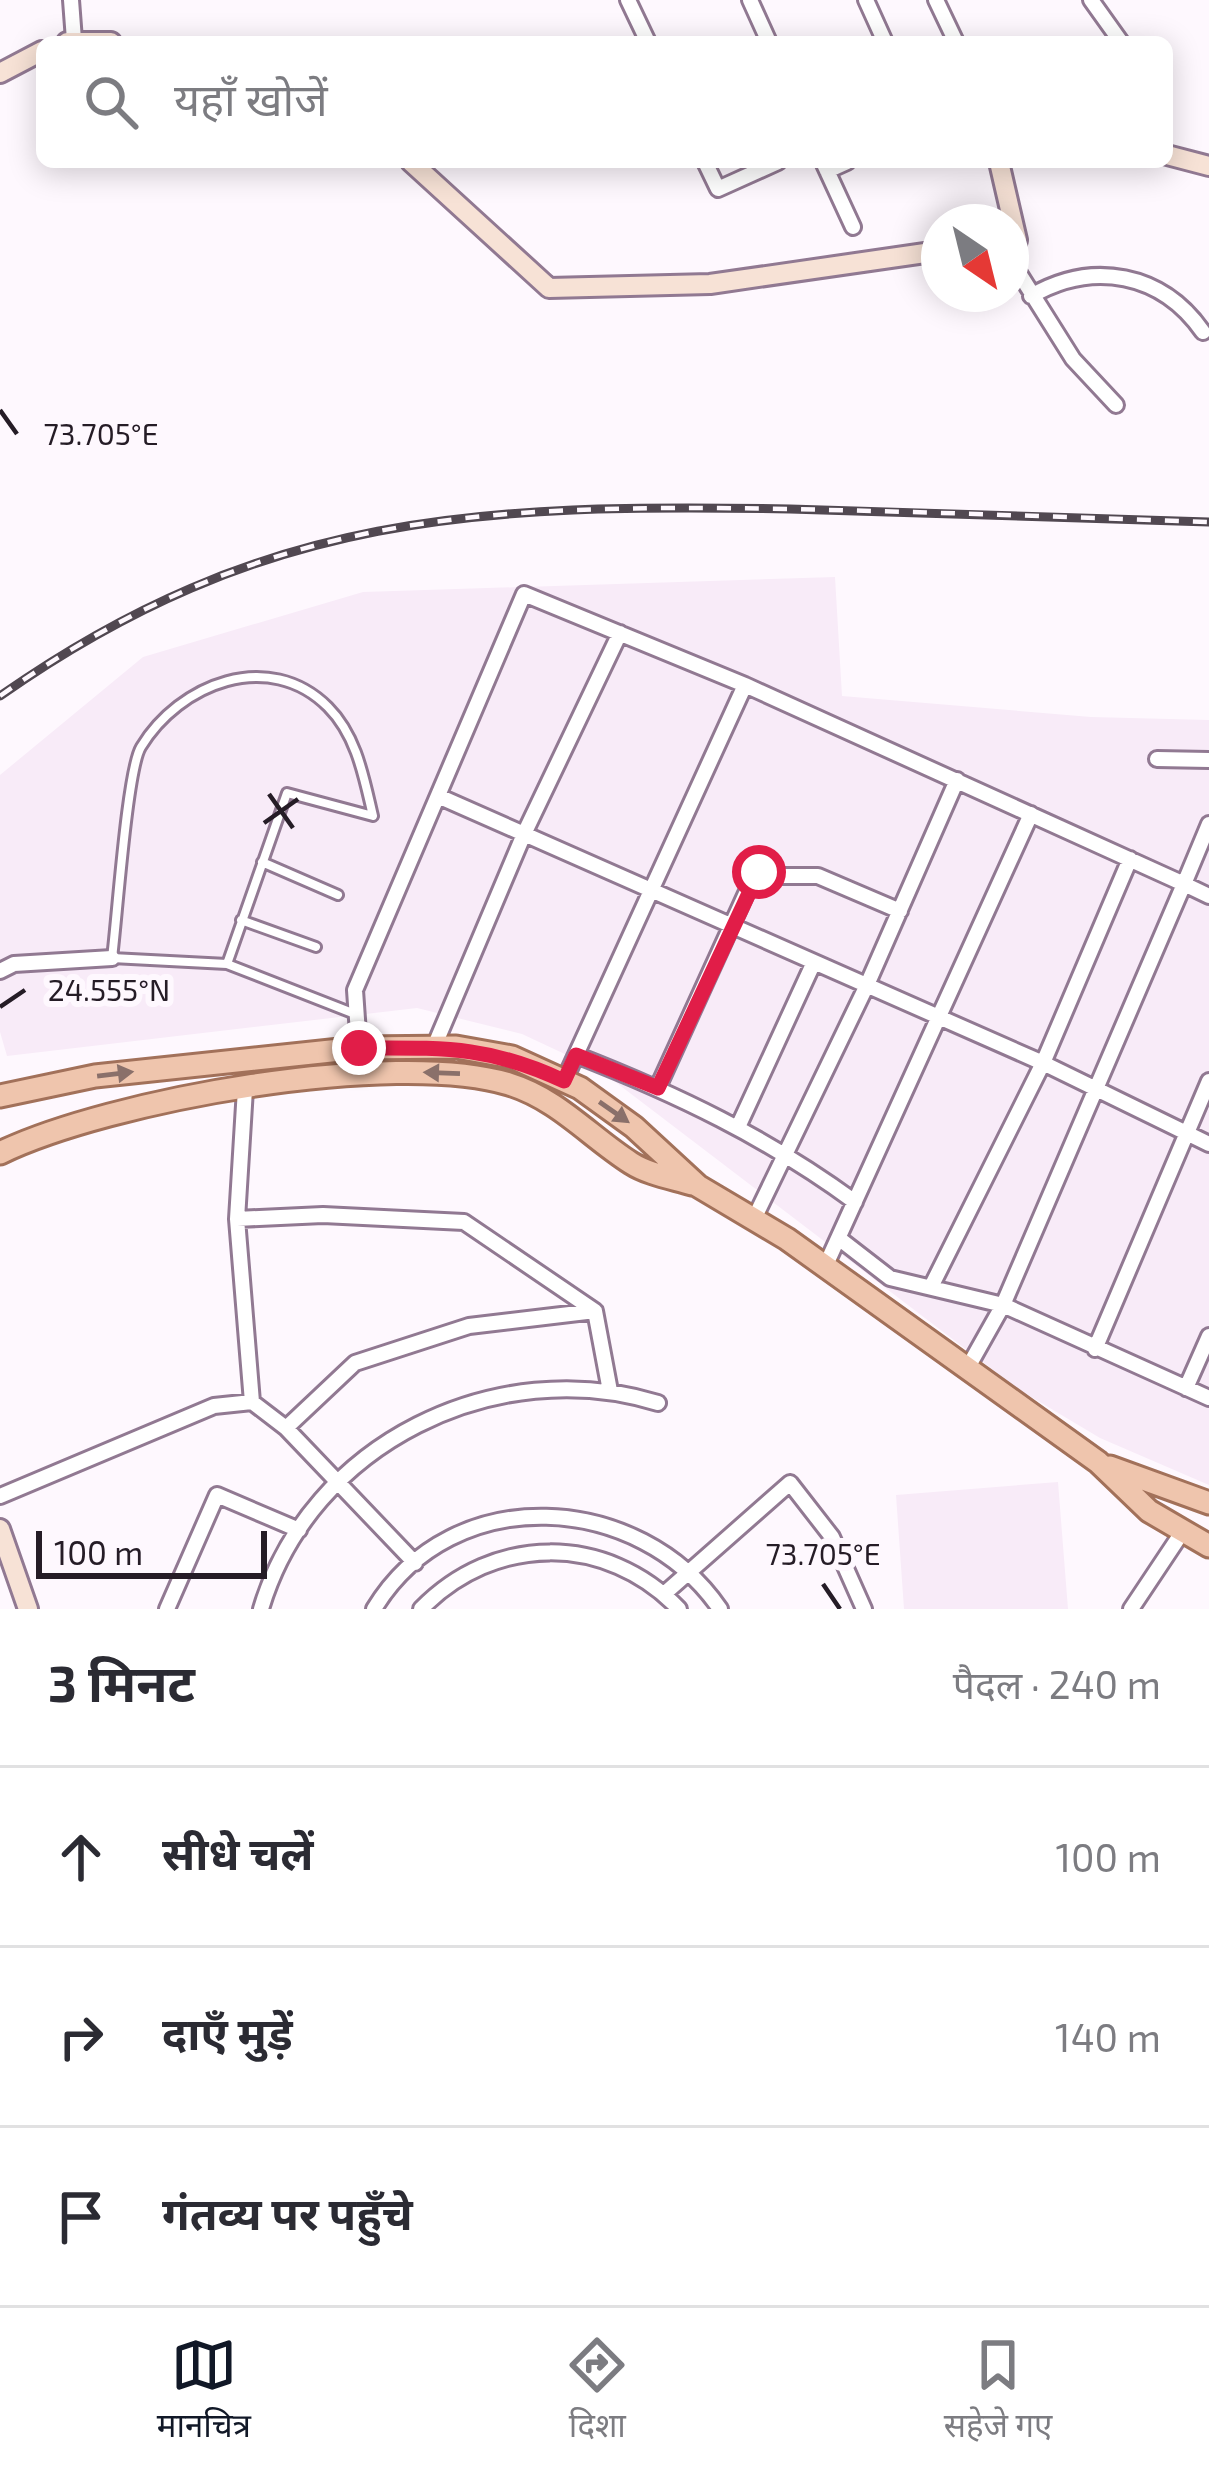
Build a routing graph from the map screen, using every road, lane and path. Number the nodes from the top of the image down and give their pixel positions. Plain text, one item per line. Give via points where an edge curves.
1 (71, 0) edge
2 (628, 0) edge
3 (750, 0) edge
4 (866, 0) edge
5 (936, 0) edge
6 (1091, 0) edge
7 (71, 36) edge
8 (645, 36) edge
9 (766, 36) edge
10 (882, 36) edge
11 (953, 36) edge
12 (1117, 36) edge
13 (36, 54) edge
14 (0, 73) edge
15 (1173, 157) edge
16 (1209, 166) edge
17 (418, 168) edge
18 (708, 168) edge
19 (765, 168) edge
20 (826, 168) edge
21 (1000, 168) edge
22 (1008, 204) edge
23 (853, 227) dead end
24 (921, 254) edge
25 (1029, 293) edge
26 (1031, 296) junction
27 (1203, 332) dead end
28 (1116, 405) dead end
29 (620, 633) junction
30 (745, 685) junction
31 (1157, 759) dead end
32 (1209, 760) edge
33 (957, 780) junction
34 (438, 796) junction
35 (1031, 814) junction
36 (1209, 824) edge
37 (524, 834) junction
38 (1130, 859) junction
39 (262, 862) junction
40 (1184, 884) junction
41 (652, 890) junction
42 (338, 895) dead end
43 (1209, 896) edge
44 (900, 911) junction
45 (241, 920) junction
46 (732, 926) junction
47 (316, 947) dead end
48 (112, 958) junction
49 (814, 962) junction
50 (227, 964) junction
51 (0, 971) edge
52 (867, 986) junction
53 (357, 1015) junction
54 (940, 1017) junction
55 (359, 1048) junction
56 (434, 1048) junction
57 (576, 1055) junction
58 (1043, 1063) junction
59 (0, 1081) edge
60 (564, 1081) junction
61 (1209, 1081) edge
62 (34, 1087) junction
63 (658, 1088) junction
64 (1098, 1088) junction
65 (245, 1089) junction
66 (0, 1096) edge
67 (738, 1127) junction
68 (1187, 1133) junction
69 (1209, 1144) edge
70 (785, 1150) junction
71 (0, 1153) edge
72 (698, 1186) junction
73 (855, 1202) junction
74 (237, 1219) junction
75 (754, 1219) junction
76 (841, 1240) junction
77 (825, 1267) junction
78 (932, 1288) junction
79 (1004, 1305) junction
80 (596, 1311) junction
81 (1209, 1336) edge
82 (1095, 1349) junction
83 (967, 1369) junction
84 (1186, 1388) junction
85 (610, 1391) junction
86 (1209, 1398) edge
87 (251, 1402) junction
88 (658, 1403) dead end
89 (286, 1428) junction
90 (1098, 1462) junction
91 (337, 1483) junction
92 (0, 1496) edge
93 (1209, 1503) edge
94 (0, 1529) edge
95 (298, 1530) junction
96 (1181, 1534) junction
97 (1209, 1546) edge
98 (415, 1562) junction
99 (689, 1571) junction
100 (664, 1594) junction
101 (28, 1609) edge
102 (167, 1609) edge
103 (261, 1609) edge
104 (374, 1609) edge
105 (421, 1609) edge
106 (679, 1609) edge
107 (720, 1609) edge
108 (864, 1609) edge
109 (1131, 1609) edge

1 - 7 street
2 - 8 street
3 - 9 street
4 - 10 street
5 - 11 street
6 - 12 street
13 - 14 street
15 - 16 street
17 - 24 street via 548,287 710,284
18 - 19 street via 718,189
20 - 23 street
21 - 22 street
25 - 26 street
26 - 27 street via 1058,281 1134,277 1184,305
26 - 28 street
29 - 30 street
29 - 34 street via 524,594
29 - 37 street
30 - 33 street
30 - 41 street
31 - 32 street
33 - 35 street
33 - 44 street
34 - 37 street
34 - 53 street via 355,990
35 - 38 street
35 - 54 street
36 - 40 street
37 - 41 street
37 - 56 street
38 - 40 street
38 - 58 street
39 - 42 lane
39 - 45 lane
39 - 48 lane via 287,793 373,816 359,755 327,706 276,677 217,680 168,711 138,752
40 - 43 street
40 - 64 street
41 - 46 street
41 - 57 street
44 - 46 street via 818,876 759,872
44 - 52 street
45 - 47 lane
45 - 50 lane
46 - 49 street
46 - 63 street
48 - 50 lane
48 - 51 street
49 - 52 street
49 - 67 street
50 - 53 lane
52 - 54 street
52 - 70 street
53 - 55 street
54 - 58 street
54 - 73 street
55 - 56 main road
62 -> 55 main road
56 - 60 main road via 512,1057
57 - 60 street
57 - 63 street
58 - 64 street
58 - 78 street
59 - 62 main road
60 -> 72 main road via 634,1127
61 - 68 street
62 - 66 main road
63 - 67 street
64 - 68 street
64 - 79 street
65 - 71 main road via 114,1111
72 -> 65 main road via 633,1165 570,1115 512,1085 448,1071
65 - 74 street
67 - 70 street
68 - 69 street
68 - 82 street
70 - 73 street
70 - 75 street
72 - 75 main road
73 - 76 street
74 - 80 street via 323,1214 464,1222
74 - 87 street
75 - 77 main road
76 - 77 street
76 - 78 street via 890,1278
77 - 83 main road
78 - 79 street
79 - 82 street
79 - 83 street
80 - 85 street
80 - 89 street via 470,1326 355,1364
81 - 84 street
82 - 84 street
83 - 90 main road
84 - 86 street
85 - 88 street
85 - 91 street via 550,1388 463,1404 382,1444
87 - 89 street
87 - 92 street via 214,1406
89 - 91 street
90 - 93 main road
90 - 96 main road
91 - 95 street
91 - 98 street
94 - 101 street
95 - 102 street via 217,1495
95 - 103 street
96 - 97 main road
96 - 109 street
98 - 99 street via 461,1534 540,1515 620,1528
98 - 104 street
99 - 100 street
99 - 107 street
99 - 108 street via 790,1483 832,1538
100 - 105 street via 607,1560 541,1550 477,1567
100 - 106 street

